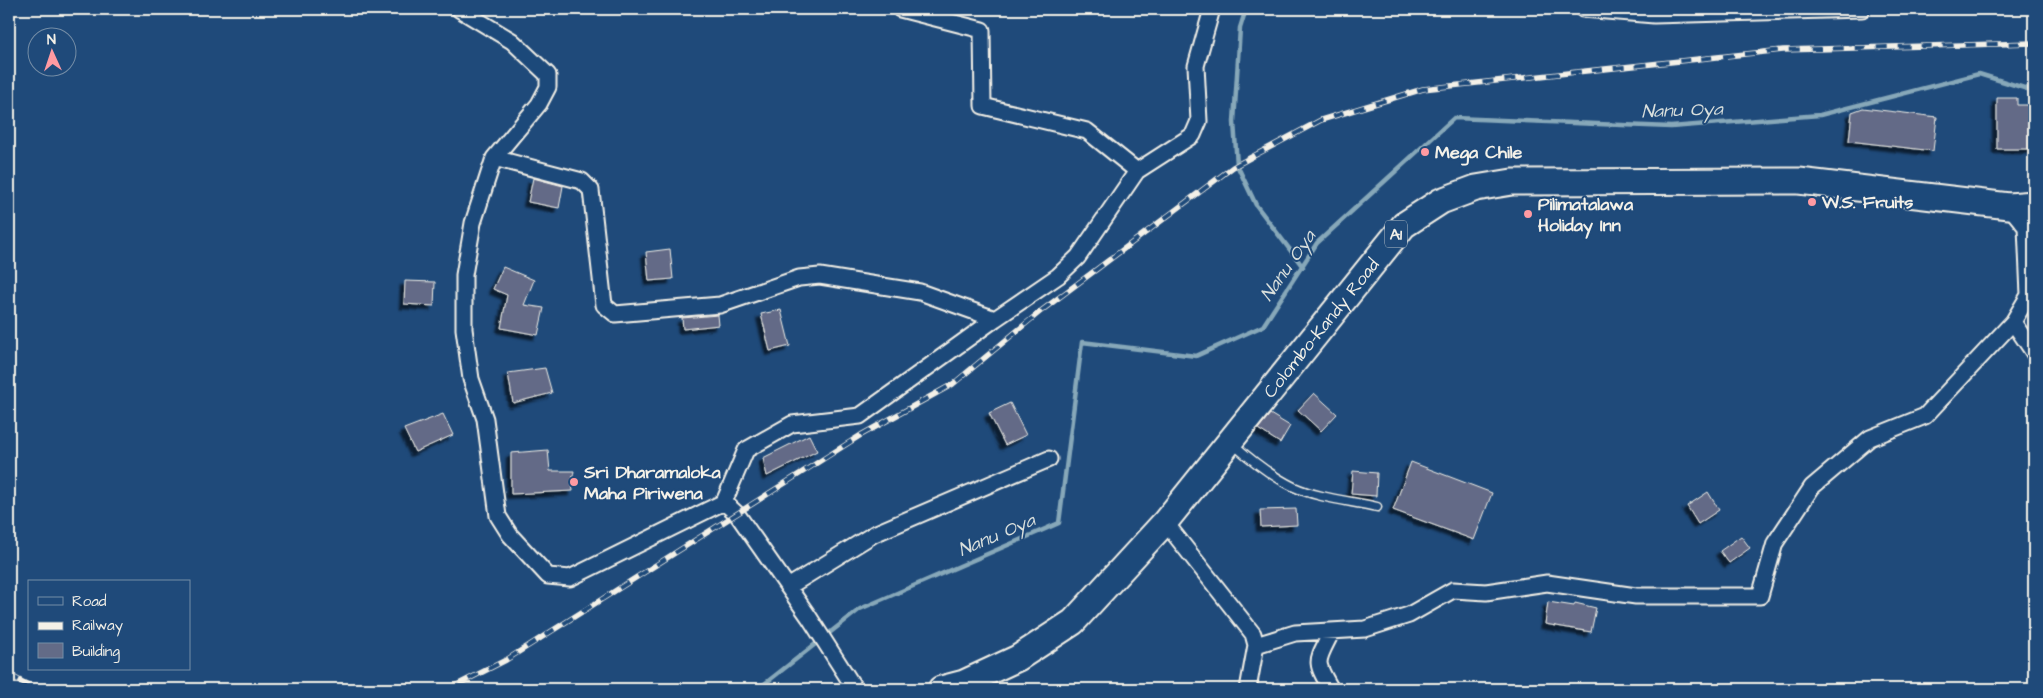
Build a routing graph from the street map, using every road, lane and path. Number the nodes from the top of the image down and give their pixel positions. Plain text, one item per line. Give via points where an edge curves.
1 (459, 9) edge
2 (900, 9) edge
3 (1212, 9) edge
4 (1583, 9) edge
5 (1862, 9) edge
6 (1835, 10) edge
7 (494, 158) junction
8 (1137, 171) junction
9 (2034, 204) edge
10 (2009, 206) junction
11 (995, 319) junction
12 (2013, 322) junction
13 (2034, 353) edge
14 (1230, 441) junction
15 (1049, 459) dead end
16 (724, 502) junction
17 (1377, 507) dead end
18 (1164, 522) junction
19 (788, 587) junction
20 (1332, 631) junction
21 (1256, 645) junction
22 (855, 689) edge
23 (941, 689) edge
24 (1248, 689) edge
25 (1331, 689) edge

1 - 7 street via 512,41 548,74 548,87 539,104
2 - 8 street via 982,30 983,106 1087,131
3 - 8 street via 1196,66 1199,122 1193,135
4 - 6 street via 1654,15
5 - 6 street
7 - 11 street via 582,181 591,190 604,305 615,314 720,305 799,278 820,276 920,292
7 - 16 street via 473,223 466,266 464,330 471,380 485,419 498,516 510,535 548,576 570,578
8 - 11 street via 1078,257 1058,276
9 - 10 highway, Colombo-Kandy Road / A1
10 - 12 street via 2026,227 2029,295
10 - 14 highway, Colombo-Kandy Road / A1 via 1799,181 1512,182 1476,188 1441,201 1404,225
11 - 16 street via 860,416 792,424 746,450
12 - 13 street
12 - 20 street via 1924,416 1870,438 1812,487 1775,543 1760,596 1636,596 1547,583 1486,592 1453,590 1409,615 1365,630
14 - 17 lane via 1251,460 1294,487
14 - 18 highway, Colombo-Kandy Road / A1
15 - 19 street via 874,534
16 - 19 street via 737,514
18 - 21 street via 1253,634
18 - 23 highway, Colombo-Kandy Road / A1 via 1073,622 1018,658 964,683
19 - 22 street
20 - 21 street via 1296,633
20 - 25 street via 1318,660 1318,667
21 - 24 street

